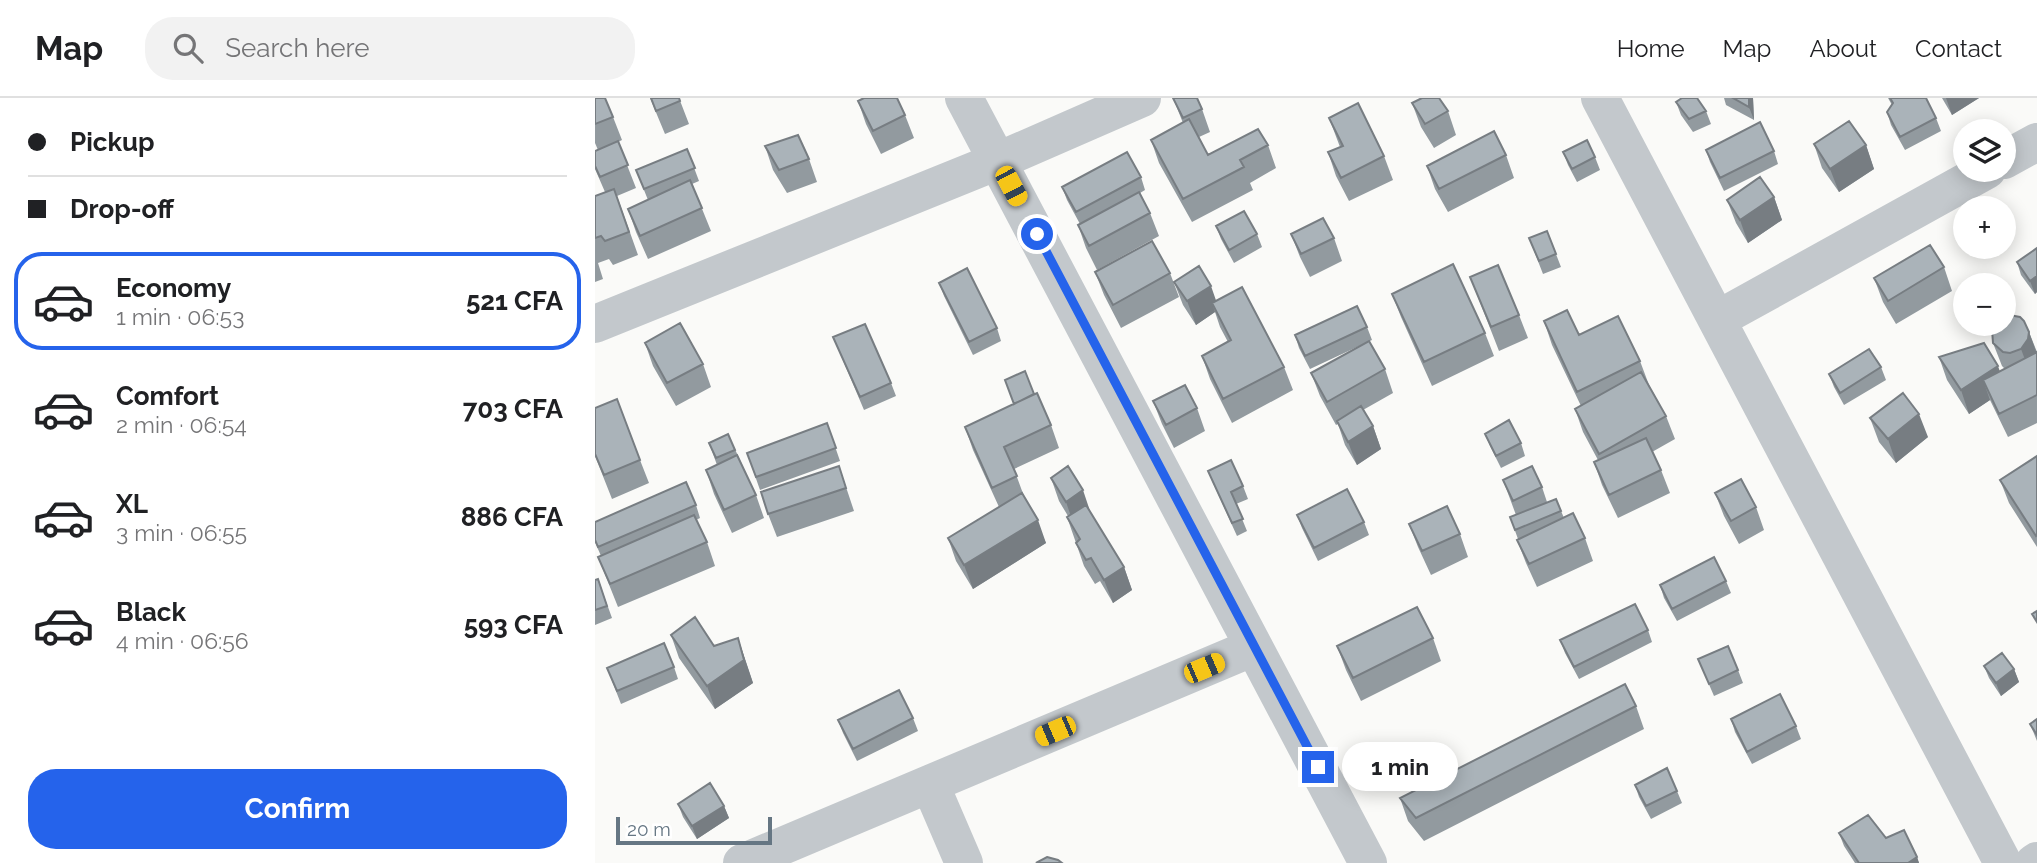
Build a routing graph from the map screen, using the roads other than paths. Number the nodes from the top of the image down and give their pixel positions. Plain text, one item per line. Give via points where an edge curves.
1 (964, 98) edge
2 (1142, 98) edge
3 (1599, 98) edge
4 (2037, 142) edge
5 (2016, 153) edge
6 (998, 161) junction
7 (1965, 182) edge
8 (1718, 319) junction
9 (595, 324) edge
10 (1254, 647) junction
11 (930, 784) junction
12 (742, 863) edge
13 (964, 863) edge
14 (1368, 863) edge
15 (2003, 863) edge

1 - 6 street
2 - 6 street
3 - 8 street
4 - 5 street
6 - 9 street
6 - 10 street
7 - 8 street
8 - 15 street
10 - 11 street
10 - 14 street
11 - 12 street
11 - 13 street

